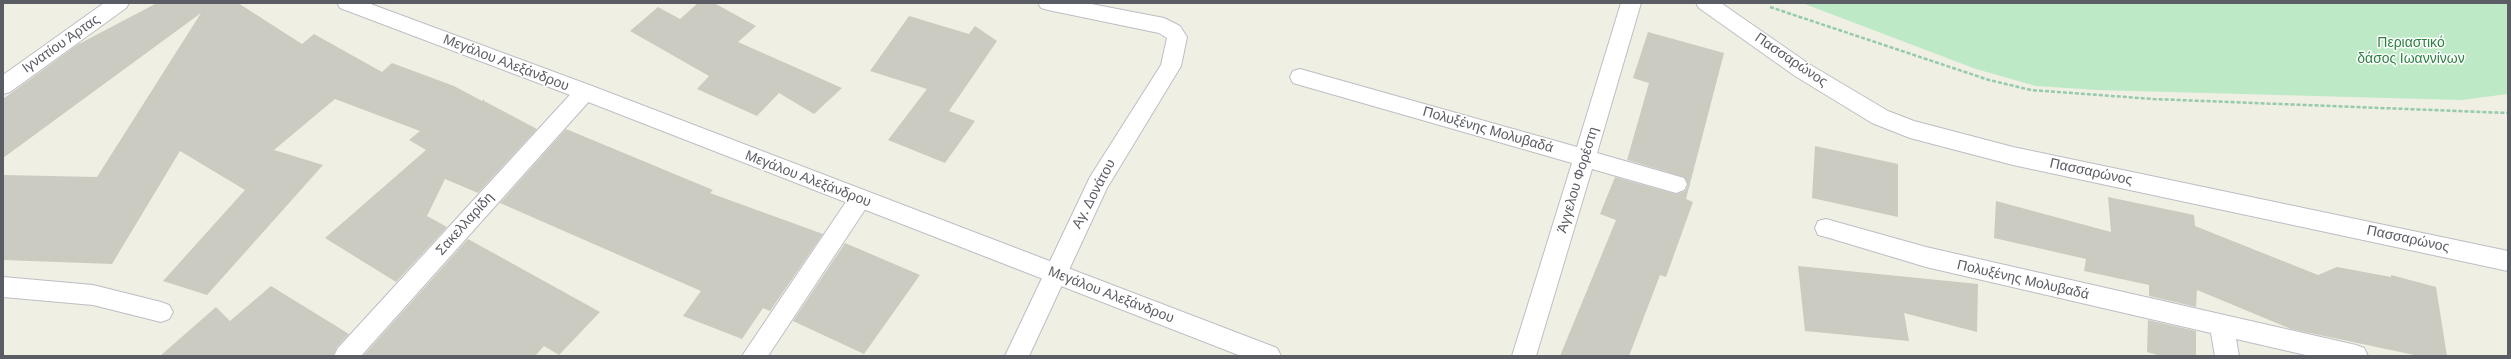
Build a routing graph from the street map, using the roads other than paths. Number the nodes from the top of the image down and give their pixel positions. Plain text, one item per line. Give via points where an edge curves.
1 (119, 3) edge
2 (347, 3) edge
3 (1048, 3) edge
4 (1631, 3) edge
5 (1706, 3) edge
6 (1300, 77) dead end
7 (3, 86) edge
8 (585, 92) junction
9 (1585, 158) junction
10 (1676, 184) dead end
11 (860, 199) junction
12 (1826, 228) dead end
13 (2508, 260) edge
14 (1055, 274) junction
15 (3, 287) edge
16 (161, 312) dead end
17 (2222, 327) junction
18 (346, 356) edge
19 (754, 356) edge
20 (1017, 356) edge
21 (1269, 356) edge
22 (1524, 356) edge
23 (2227, 356) edge
24 (2356, 356) edge

1 - 7 street, Ιγνατίου Άρτας
2 - 8 street, Μεγάλου Αλεξάνδρου
3 - 14 street, Αγ. Δονάτου via 1164,26 1177,37 1175,55 1165,78 1105,170
4 - 9 street, Άγγελου Φορέστη
5 - 13 street, Πασσαρώνος via 1802,70 1880,117 1910,129 2013,156
6 - 9 street, Πολυξένης Μολυβαδά
8 - 11 street, Μεγάλου Αλεξάνδρου
8 - 18 street, Σακελλαρίδη
9 - 10 street, Πολυξένης Μολυβαδά
9 - 22 street, Άγγελου Φορέστη
11 - 14 street, Μεγάλου Αλεξάνδρου
11 - 19 street
12 - 17 street, Πολυξένης Μολυβαδά via 1926,257
14 - 20 street, Αγ. Δονάτου
14 - 21 street, Μεγάλου Αλεξάνδρου
15 - 16 street via 93,294
17 - 23 street
17 - 24 street, Πολυξένης Μολυβαδά

